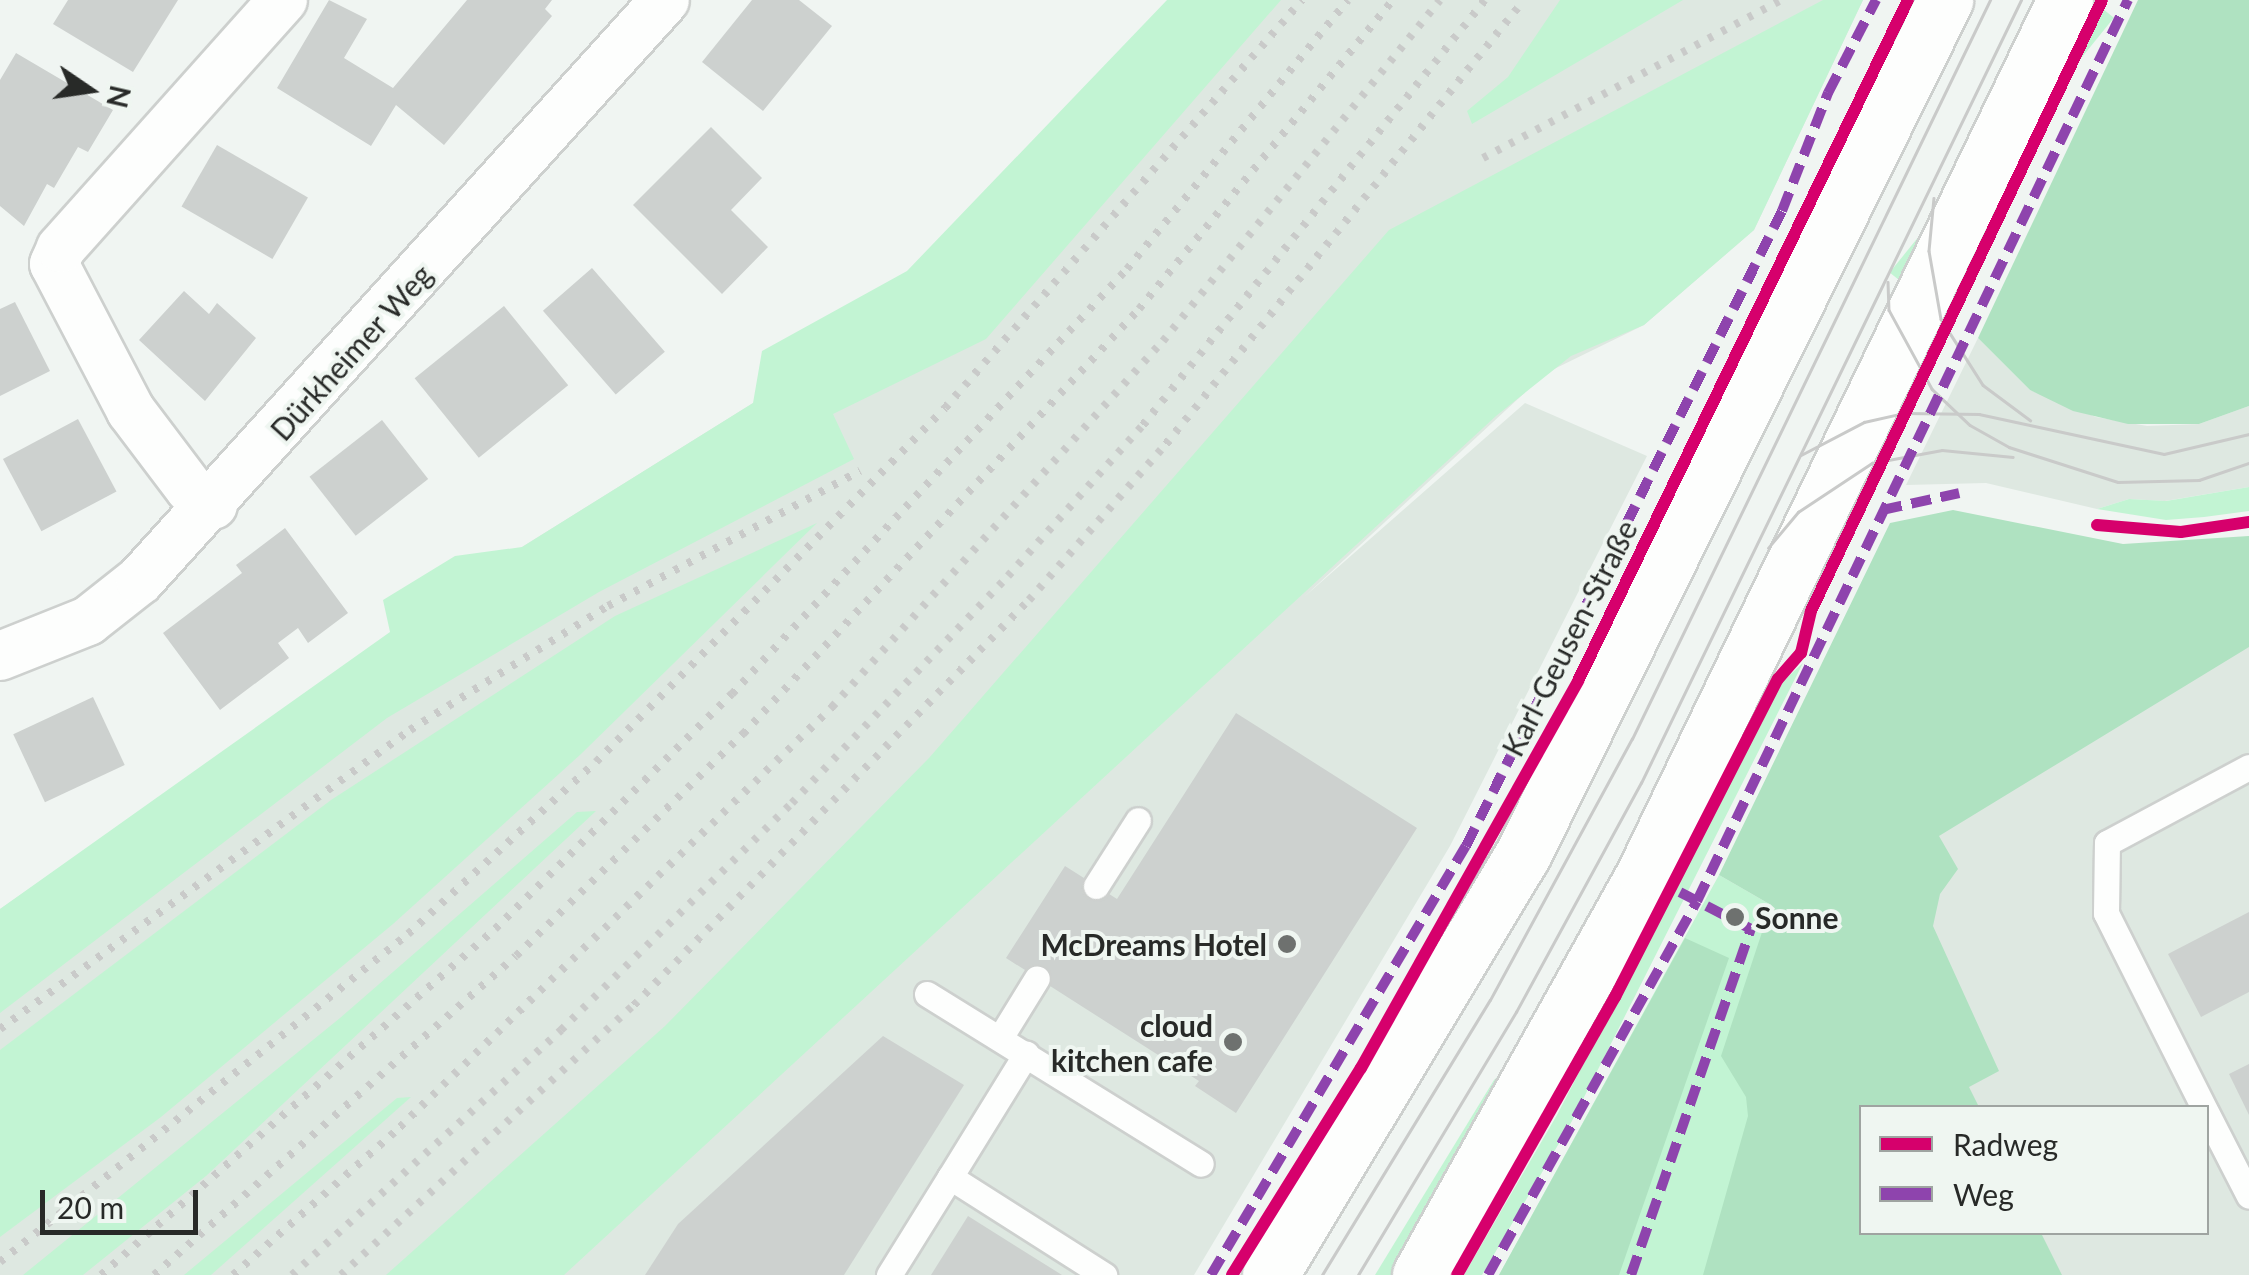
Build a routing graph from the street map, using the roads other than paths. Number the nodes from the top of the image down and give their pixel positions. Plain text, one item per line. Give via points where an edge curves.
1 (284, 0) edge
2 (665, 0) edge
3 (1944, 0) edge
4 (2057, 17) edge
5 (212, 505) junction
6 (0, 656) edge
7 (2249, 767) edge
8 (1138, 820) dead end
9 (1096, 886) dead end
10 (1037, 978) dead end
11 (927, 994) dead end
12 (1000, 1038) junction
13 (1026, 1054) junction
14 (2203, 1105) edge
15 (2209, 1116) edge
16 (1201, 1164) dead end
17 (950, 1177) junction
18 (2249, 1196) edge
19 (889, 1275) edge
20 (1104, 1275) edge
21 (1270, 1275) edge
22 (1420, 1275) edge

1 - 5 street via 61,248 54,264 131,411 190,488
2 - 5 street, Dürkheimer Weg
3 - 21 main road, Karl-Geusen-Straße via 1522,854
4 - 22 main road via 1645,872
5 - 6 street, Dürkheimer Weg via 140,580 88,622
7 - 14 lane via 2107,843 2106,912
8 - 9 lane
10 - 12 lane
11 - 12 lane
12 - 13 lane
13 - 16 lane
13 - 17 lane
15 - 18 lane
17 - 19 lane
17 - 20 lane

